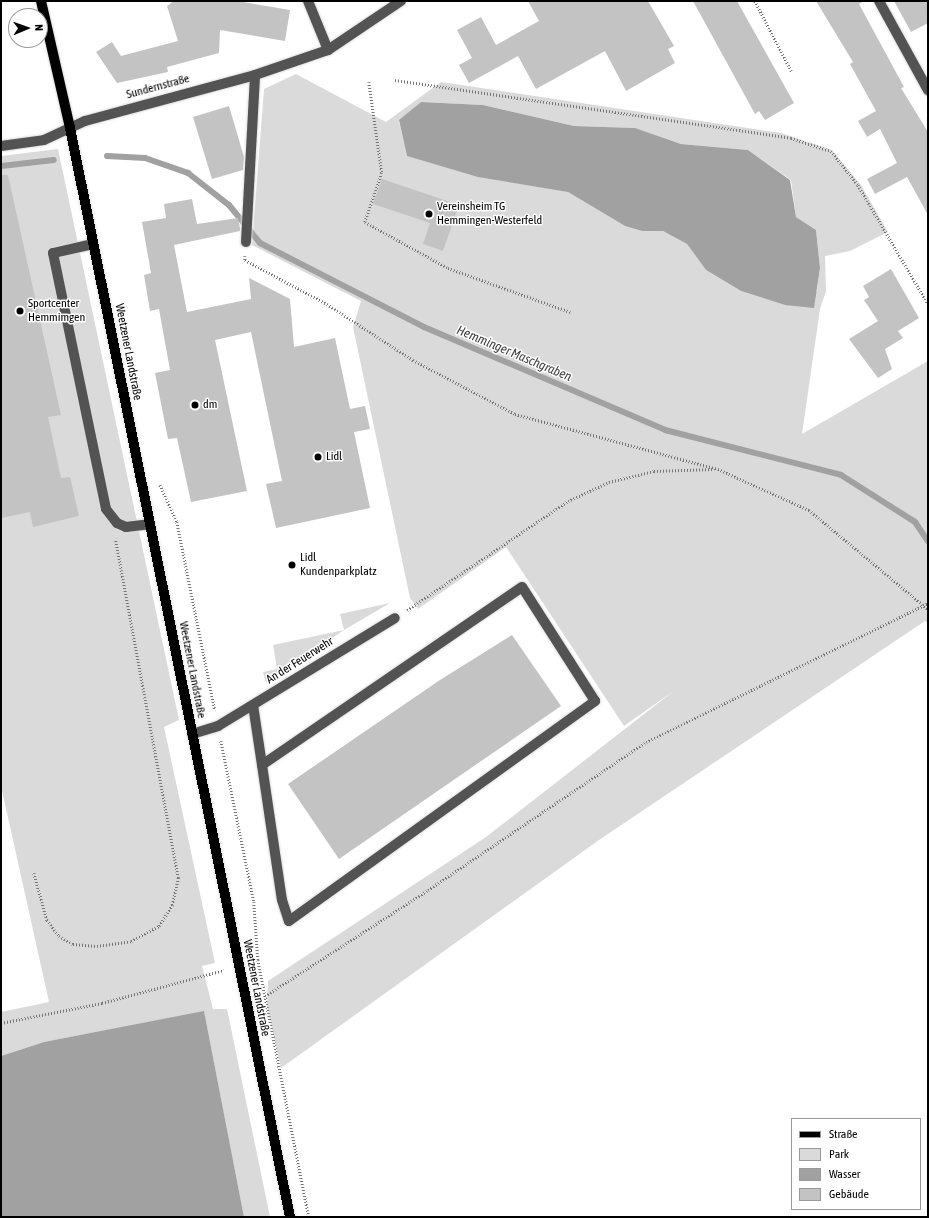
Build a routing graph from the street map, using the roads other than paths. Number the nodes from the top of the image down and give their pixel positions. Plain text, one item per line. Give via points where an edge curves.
1 (41, 1) edge
2 (308, 1) edge
3 (401, 1) edge
4 (878, 1) edge
5 (328, 50) junction
6 (255, 75) junction
7 (928, 90) edge
8 (70, 128) junction
9 (1, 146) edge
10 (246, 242) road end
11 (93, 244) junction
12 (150, 524) junction
13 (395, 618) road end
14 (253, 705) junction
15 (192, 734) junction
16 (262, 765) junction
17 (290, 1217) edge

1 - 8 main road, Weetzener Landstraße
2 - 5 street
3 - 5 street, Sundernstraße
4 - 7 street
5 - 6 street, Sundernstraße
6 - 8 street, Sundernstraße via 85,121
6 - 10 street
8 - 9 street via 44,140
8 - 11 main road, Weetzener Landstraße
11 - 12 main road, Weetzener Landstraße
11 - 12 street via 53,253 106,509 117,523 126,527
12 - 15 main road, Weetzener Landstraße
13 - 14 street, An der Feuerwehr
14 - 15 street, An der Feuerwehr via 218,726
14 - 16 street
15 - 17 main road, Weetzener Landstraße
16 - 16 street via 282,900 289,921 595,701 522,587

